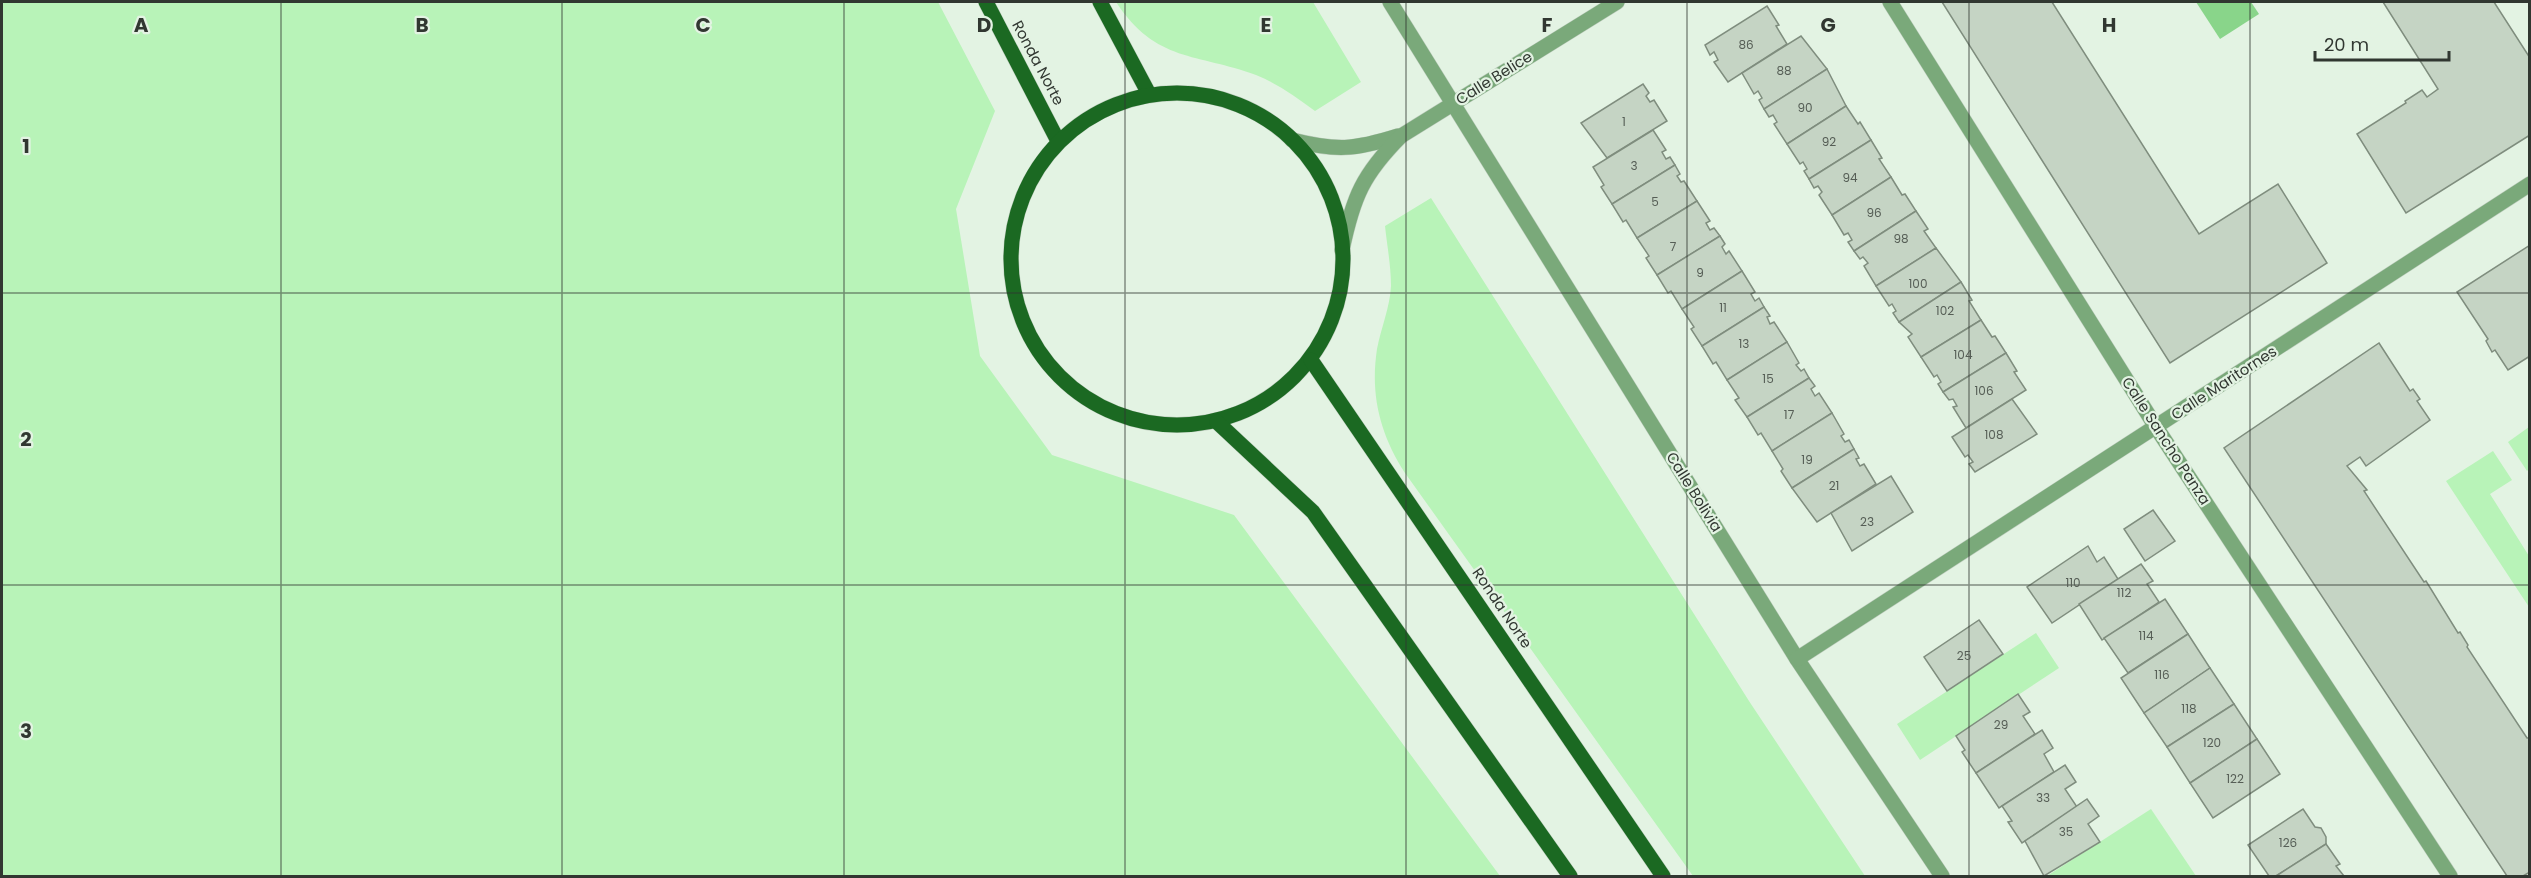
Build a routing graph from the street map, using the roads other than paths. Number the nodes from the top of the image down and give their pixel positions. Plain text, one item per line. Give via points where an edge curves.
1 (986, 2) edge
2 (1100, 2) edge
3 (1390, 2) edge
4 (1617, 2) edge
5 (1890, 2) edge
6 (1149, 94) junction
7 (1452, 104) junction
8 (1401, 136) junction
9 (1292, 140) junction
10 (1058, 141) junction
11 (2529, 184) edge
12 (1342, 250) junction
13 (1311, 360) junction
14 (1217, 422) junction
15 (2156, 427) junction
16 (1797, 659) junction
17 (1570, 876) edge
18 (1664, 876) edge
19 (1942, 876) edge
20 (2450, 876) edge

1 - 10 main road, Ronda Norte
2 - 6 main road
3 - 7 street, Calle Bolivia
4 - 7 street, Calle Belice
5 - 15 street, Calle Sancho Panza
6 - 9 main road via 1196,93 1241,106 1282,129
6 - 10 main road via 1100,111
7 - 8 street, Calle Belice
7 - 16 street, Calle Bolivia
8 - 9 street, Calle Belice via 1346,149
8 - 12 street, Calle Belice via 1378,159 1361,187 1350,210
9 - 12 main road via 1314,164 1336,211
10 - 14 main road via 1027,185 1011,237 1013,291 1031,342 1065,384 1110,413 1163,427
11 - 15 street, Calle Maritornes
12 - 13 main road via 1344,262 1335,314
13 - 14 main road via 1269,399
13 - 18 main road, Ronda Norte
14 - 17 main road via 1312,512
15 - 16 street, Calle Maritornes
15 - 20 street, Calle Sancho Panza
16 - 19 street, Calle Bolivia

